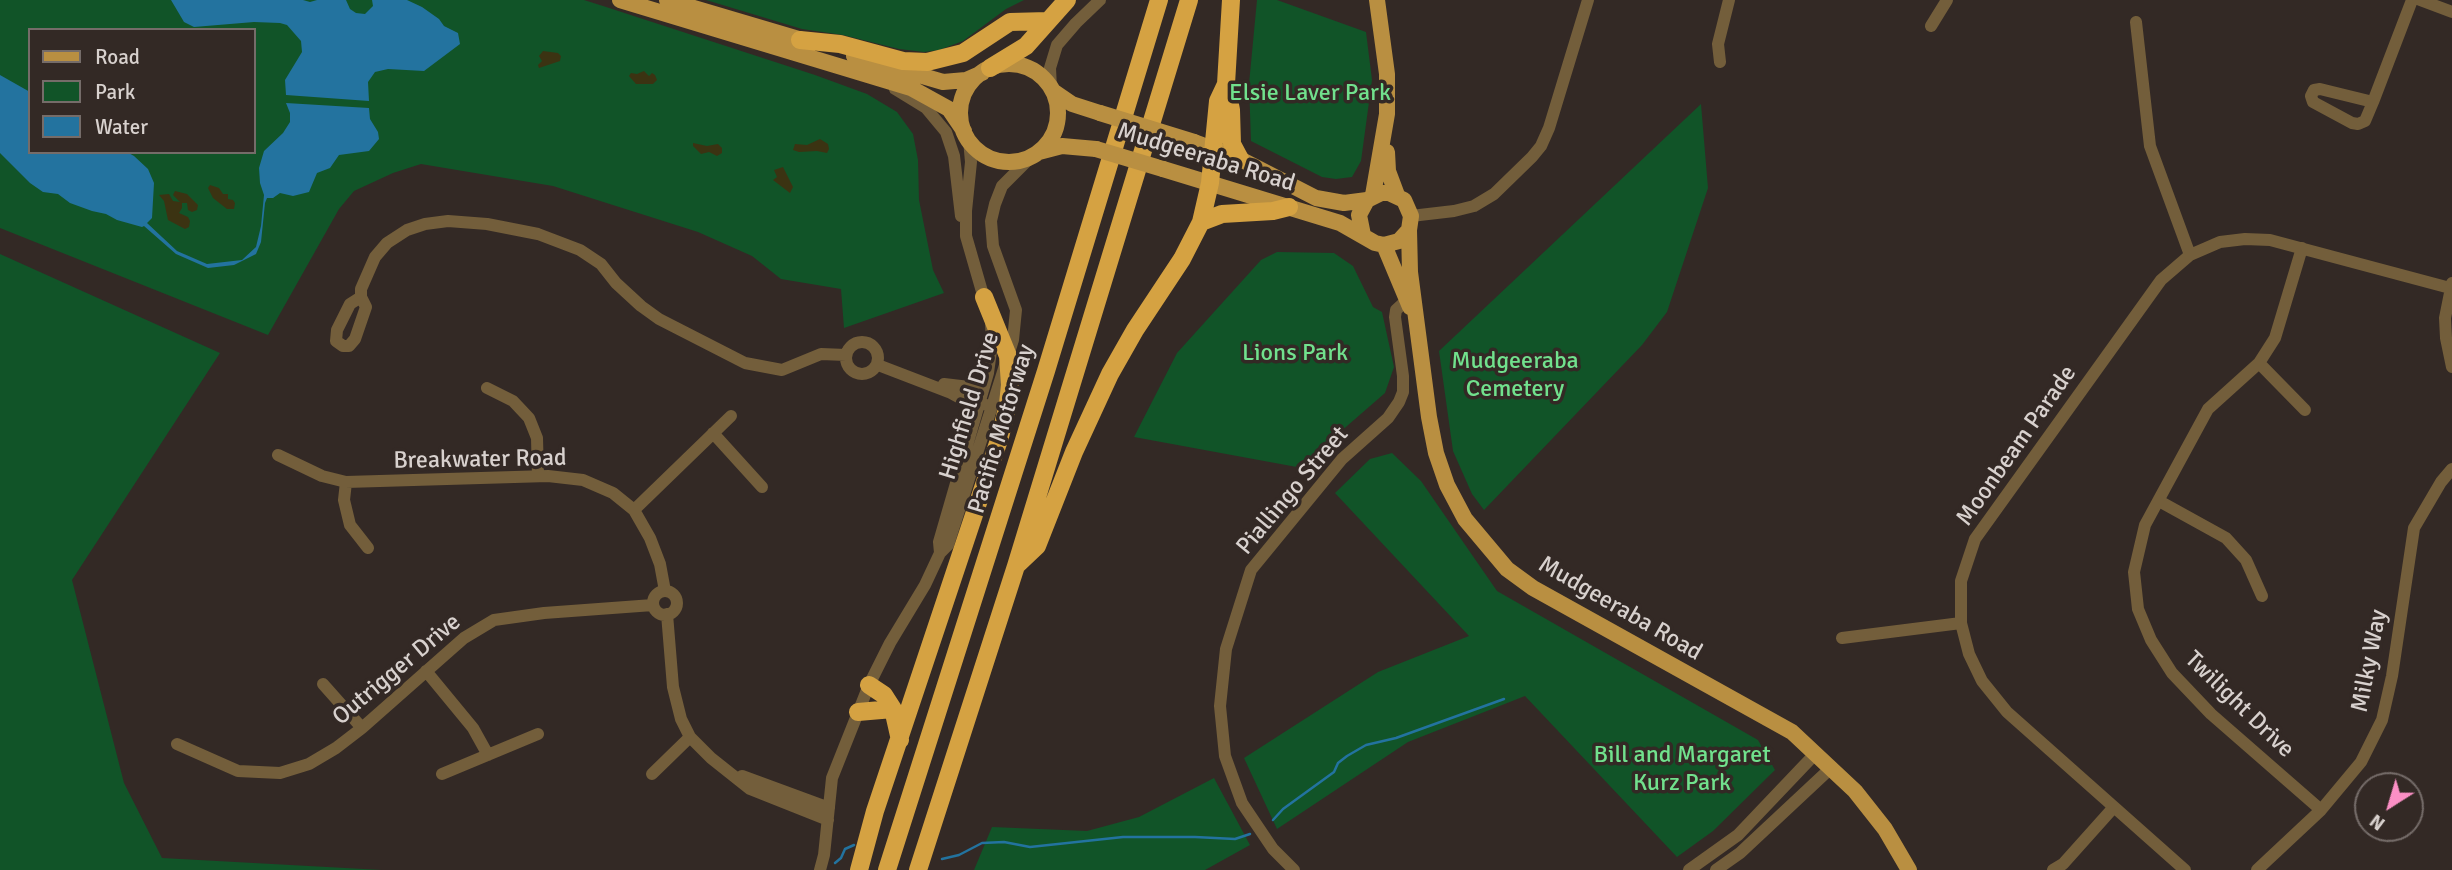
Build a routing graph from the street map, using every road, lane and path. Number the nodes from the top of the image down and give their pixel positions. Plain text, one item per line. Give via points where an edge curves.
1 (620, 0) edge
2 (667, 0) edge
3 (1068, 0) edge
4 (1100, 0) edge
5 (1159, 0) edge
6 (1189, 0) edge
7 (1231, 0) edge
8 (1377, 0) edge
9 (1588, 0) edge
10 (1729, 0) edge
11 (1947, 0) edge
12 (2413, 0) edge
13 (2420, 0) edge
14 (2452, 12) edge
15 (1048, 21) junction
16 (2136, 22) dead end
17 (1931, 26) dead end
18 (800, 40) junction
19 (1720, 62) dead end
20 (986, 70) junction
21 (867, 74) junction
22 (1226, 84) junction
23 (1052, 89) junction
24 (2373, 102) dead end
25 (1386, 129) junction
26 (967, 136) junction
27 (1213, 148) junction
28 (1032, 156) junction
29 (1240, 159) junction
30 (1210, 183) junction
31 (1396, 195) junction
32 (1370, 198) junction
33 (1289, 207) junction
34 (1201, 222) junction
35 (1410, 223) junction
36 (1363, 235) junction
37 (966, 236) junction
38 (1384, 245) junction
39 (2302, 248) junction
40 (2190, 255) junction
41 (2451, 285) edge
42 (361, 297) dead end
43 (984, 298) junction
44 (1406, 300) junction
45 (1416, 319) junction
46 (846, 355) junction
47 (1008, 356) junction
48 (878, 361) junction
49 (2259, 363) junction
50 (2452, 367) edge
51 (986, 379) junction
52 (487, 388) dead end
53 (995, 396) junction
54 (978, 406) junction
55 (2305, 411) dead end
56 (731, 416) dead end
57 (713, 433) junction
58 (278, 455) dead end
59 (2452, 469) edge
60 (538, 476) junction
61 (346, 482) junction
62 (762, 487) dead end
63 (2159, 501) junction
64 (634, 510) junction
65 (368, 548) dead end
66 (940, 553) junction
67 (1016, 566) junction
68 (665, 591) junction
69 (2262, 596) dead end
70 (653, 605) junction
71 (667, 614) junction
72 (1961, 623) junction
73 (1842, 638) dead end
74 (426, 671) junction
75 (323, 684) dead end
76 (869, 685) junction
77 (893, 709) junction
78 (858, 712) junction
79 (362, 727) junction
80 (538, 734) dead end
81 (690, 737) junction
82 (900, 740) junction
83 (177, 744) dead end
84 (1816, 752) junction
85 (488, 755) junction
86 (1832, 767) junction
87 (442, 774) dead end
88 (652, 774) dead end
89 (2114, 807) junction
90 (2321, 810) junction
91 (829, 814) junction
92 (821, 870) edge
93 (859, 870) edge
94 (887, 870) edge
95 (918, 870) edge
96 (1294, 870) edge
97 (1689, 870) edge
98 (1716, 870) edge
99 (1909, 870) edge
100 (2053, 870) edge
101 (2185, 870) edge
102 (2257, 870) edge

1 - 21 main road
2 - 18 main road
3 - 15 highway
4 - 23 street via 1055,49 1050,68
5 - 94 highway, Pacific Motorway
6 - 67 highway
7 - 22 highway
8 - 25 main road via 1387,74
9 - 35 street via 1549,128 1532,158 1494,194 1474,206
10 - 19 street via 1718,44
11 - 17 street
12 - 24 street
13 - 14 street
15 - 18 highway via 1010,22 963,53 927,62
15 - 20 highway via 1026,46
16 - 40 street via 2150,146
18 - 20 main road via 943,82 967,80
20 - 23 main road via 1009,64 1026,67
20 - 26 main road via 963,98 961,116
21 - 26 main road via 937,101 953,113
21 - 37 street via 922,104 943,128 954,156
22 - 27 highway via 1218,101
22 - 29 highway via 1232,145
23 - 27 main road, Mudgeeraba Road, bridge via 1072,104
23 - 28 main road via 1058,108 1056,126 1047,144
25 - 31 main road via 1388,171
25 - 32 main road
26 - 28 main road via 993,159 1012,162
26 - 37 street, Highfield Drive via 971,167
27 - 29 main road, Mudgeeraba Road
27 - 30 highway
28 - 30 main road, Mudgeeraba Road, bridge via 1062,146 1096,149
28 - 47 street, Highfield Drive via 1002,186 991,221 993,246 1016,310
29 - 32 main road, Mudgeeraba Road via 1316,198 1344,202
30 - 33 main road, Mudgeeraba Road
30 - 34 highway
31 - 32 main road
31 - 35 main road via 1404,200
32 - 36 main road via 1359,215
33 - 34 highway via 1222,214
33 - 36 main road, Mudgeeraba Road
34 - 67 highway via 1110,374 1037,546
35 - 38 main road via 1399,242
35 - 45 main road, Mudgeeraba Road
36 - 38 main road
37 - 43 street, Highfield Drive
38 - 44 main road, Mudgeeraba Road
39 - 40 street, Moonbeam Parade via 2245,239 2220,242
39 - 41 street, Moonbeam Parade
39 - 49 street, Twilight Drive via 2275,338
40 - 72 street, Moonbeam Parade via 2161,280 1975,539 1961,581
41 - 50 street via 2445,318
42 - 46 street via 375,257 408,230 448,220 487,224 538,234 580,250 659,319 746,363 782,370 821,354
43 - 47 highway
43 - 51 street, Highfield Drive via 992,336
44 - 45 main road, Mudgeeraba Road
44 - 96 street, Piallingo Street via 1395,317 1403,376 1399,402 1388,418 1342,459 1251,570 1226,649 1220,706 1225,756 1242,803 1273,849
45 - 84 main road, Mudgeeraba Road via 1436,453 1447,485 1465,519 1507,569 1550,599 1760,713
46 - 48 street via 855,373 867,374
46 - 48 street via 853,344 864,342 875,347
47 - 53 street, Highfield Drive
47 - 82 highway via 1010,392 999,437
48 - 51 street via 956,387 971,387
48 - 54 street
49 - 55 street
49 - 63 street, Twilight Drive via 2208,409
51 - 54 street, Highfield Drive
52 - 60 street via 513,401 529,418 537,438
53 - 54 street
53 - 66 street, Highfield Drive via 948,545
54 - 66 street, Highfield Drive via 939,542
56 - 57 street
57 - 62 street
57 - 64 street
58 - 61 street, Breakwater Road
59 - 90 street, Milky Way via 2414,528 2382,720 2361,762
60 - 61 street, Breakwater Road
60 - 64 street, Breakwater Road via 583,480
61 - 65 street via 344,500 350,524
63 - 69 street via 2226,538 2246,560
63 - 90 street, Twilight Drive via 2145,525 2134,572 2138,609 2151,640 2172,673 2211,714
64 - 68 street, Breakwater Road via 660,564
66 - 76 street, Highfield Drive
67 - 95 highway
68 - 70 street via 656,595
68 - 71 street, Breakwater Road via 677,601
70 - 71 street
70 - 74 street, Outrigger Drive via 494,620 464,638
71 - 81 street, Breakwater Road via 673,687
72 - 73 street
72 - 89 street, Moonbeam Parade via 1982,681 2007,712
74 - 79 street, Outrigger Drive
74 - 85 street via 473,728
75 - 79 street
76 - 77 highway via 884,695
76 - 78 street, Highfield Drive
77 - 78 highway
77 - 82 highway
78 - 91 street, Highfield Drive via 832,778
79 - 83 street, Outrigger Drive via 309,764 280,773 239,771
80 - 85 street
81 - 88 street
81 - 91 street, Breakwater Road via 729,771
82 - 93 highway
84 - 86 main road, Mudgeeraba Road
84 - 97 street via 1738,835
85 - 87 street
86 - 98 street
86 - 99 main road, Mudgeeraba Road via 1885,829
89 - 100 street
89 - 101 street, Moonbeam Parade
90 - 102 street, Milky Way
91 - 92 street, Highfield Drive

